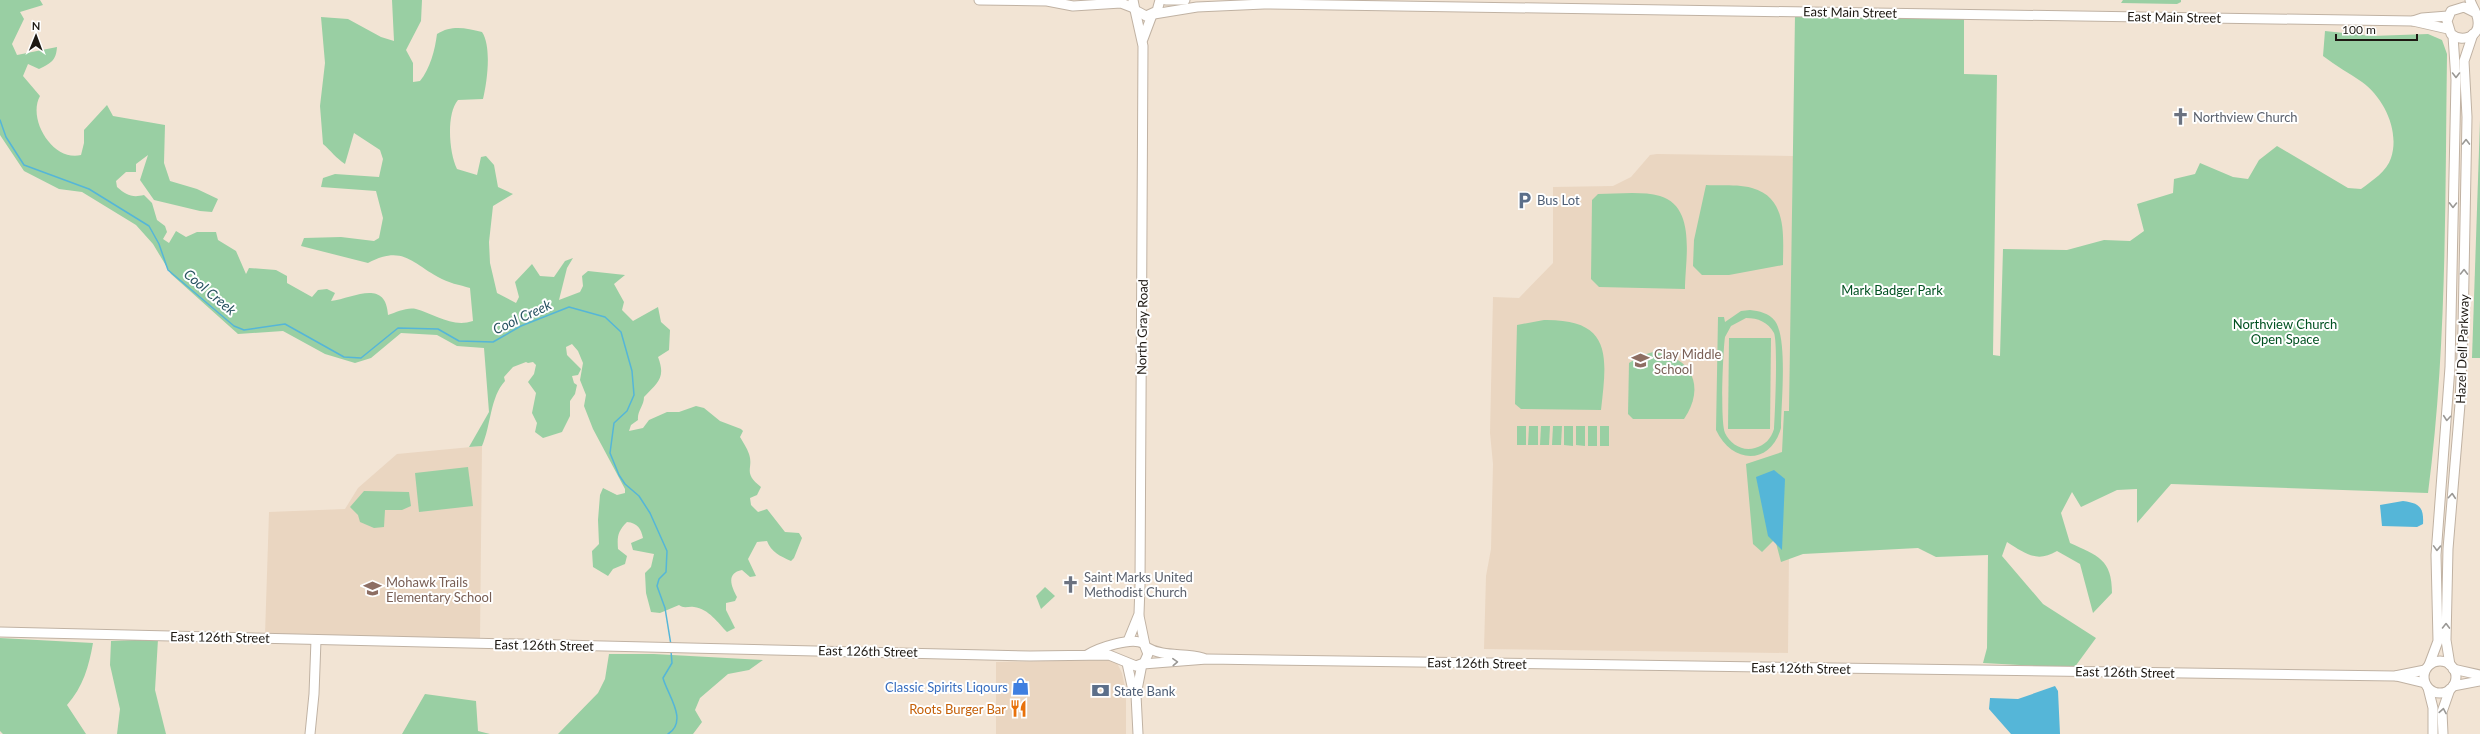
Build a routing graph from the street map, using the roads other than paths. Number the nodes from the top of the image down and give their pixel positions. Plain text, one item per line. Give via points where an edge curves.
1 (979, 0) edge
2 (1160, 0) edge
3 (1166, 0) edge
4 (1185, 0) edge
5 (1243, 0) edge
6 (2456, 0) edge
7 (2470, 0) edge
8 (1050, 1) edge
9 (1264, 4) junction
10 (1134, 6) edge
11 (1153, 14) junction
12 (2450, 14) junction
13 (2477, 14) edge
14 (2413, 21) junction
15 (2477, 31) edge
16 (2451, 32) junction
17 (1143, 39) junction
18 (1139, 614) junction
19 (0, 632) edge
20 (316, 640) junction
21 (1128, 642) junction
22 (1146, 646) junction
23 (1087, 655) junction
24 (1207, 659) junction
25 (1127, 663) junction
26 (1142, 664) junction
27 (2452, 667) junction
28 (2427, 668) junction
29 (2480, 675) edge
30 (2394, 676) junction
31 (2480, 681) edge
32 (2427, 686) junction
33 (2452, 688) junction
34 (1136, 695) junction
35 (310, 734) edge
36 (1138, 734) edge
37 (2433, 734) edge
38 (2443, 734) edge

1 - 8 street
2 - 11 street, North Gray Road via 1159,7
3 - 4 street
5 - 9 street, East Main Street
6 - 12 street
7 - 13 street
8 - 10 street via 1081,6 1121,3
9 - 11 street, East Main Street via 1201,6
9 - 14 street, East Main Street
10 - 11 street via 1142,15
10 - 17 street, North Gray Road
11 - 17 street, North Gray Road
12 - 13 street via 2464,7
12 - 14 street, East Main Street
12 - 16 street
13 - 15 street
14 - 16 street, East Main Street
15 - 16 street via 2465,38
27 -> 15 street, Hazel Dell Parkway via 2446,644 2448,549 2464,322 2467,123 2464,58
16 -> 28 street, Hazel Dell Parkway via 2456,80 2450,360 2437,540 2438,641
17 - 18 street, North Gray Road
18 - 21 street, North Gray Road
18 - 22 street, North Gray Road
19 - 20 street, East 126th Street
20 - 23 street, East 126th Street via 1030,656
20 - 35 street
21 - 22 street via 1137,640
21 - 23 street, East 126th Street via 1094,650
21 - 25 street via 1122,651
22 - 24 street, East 126th Street via 1161,654 1190,654
22 - 26 street via 1148,656
23 - 25 street, East 126th Street via 1113,656
26 -> 24 street, East 126th Street
24 - 30 street, East 126th Street
25 - 26 street via 1133,666
25 - 34 street
26 - 34 street
27 - 28 street via 2439,661
27 - 29 street
27 - 33 street via 2456,676
28 - 30 street, East 126th Street
28 - 32 street
30 - 32 street, East 126th Street
31 - 33 street
32 - 33 street via 2439,693
32 - 37 street via 2432,703
38 -> 33 street via 2442,712
34 - 36 street

